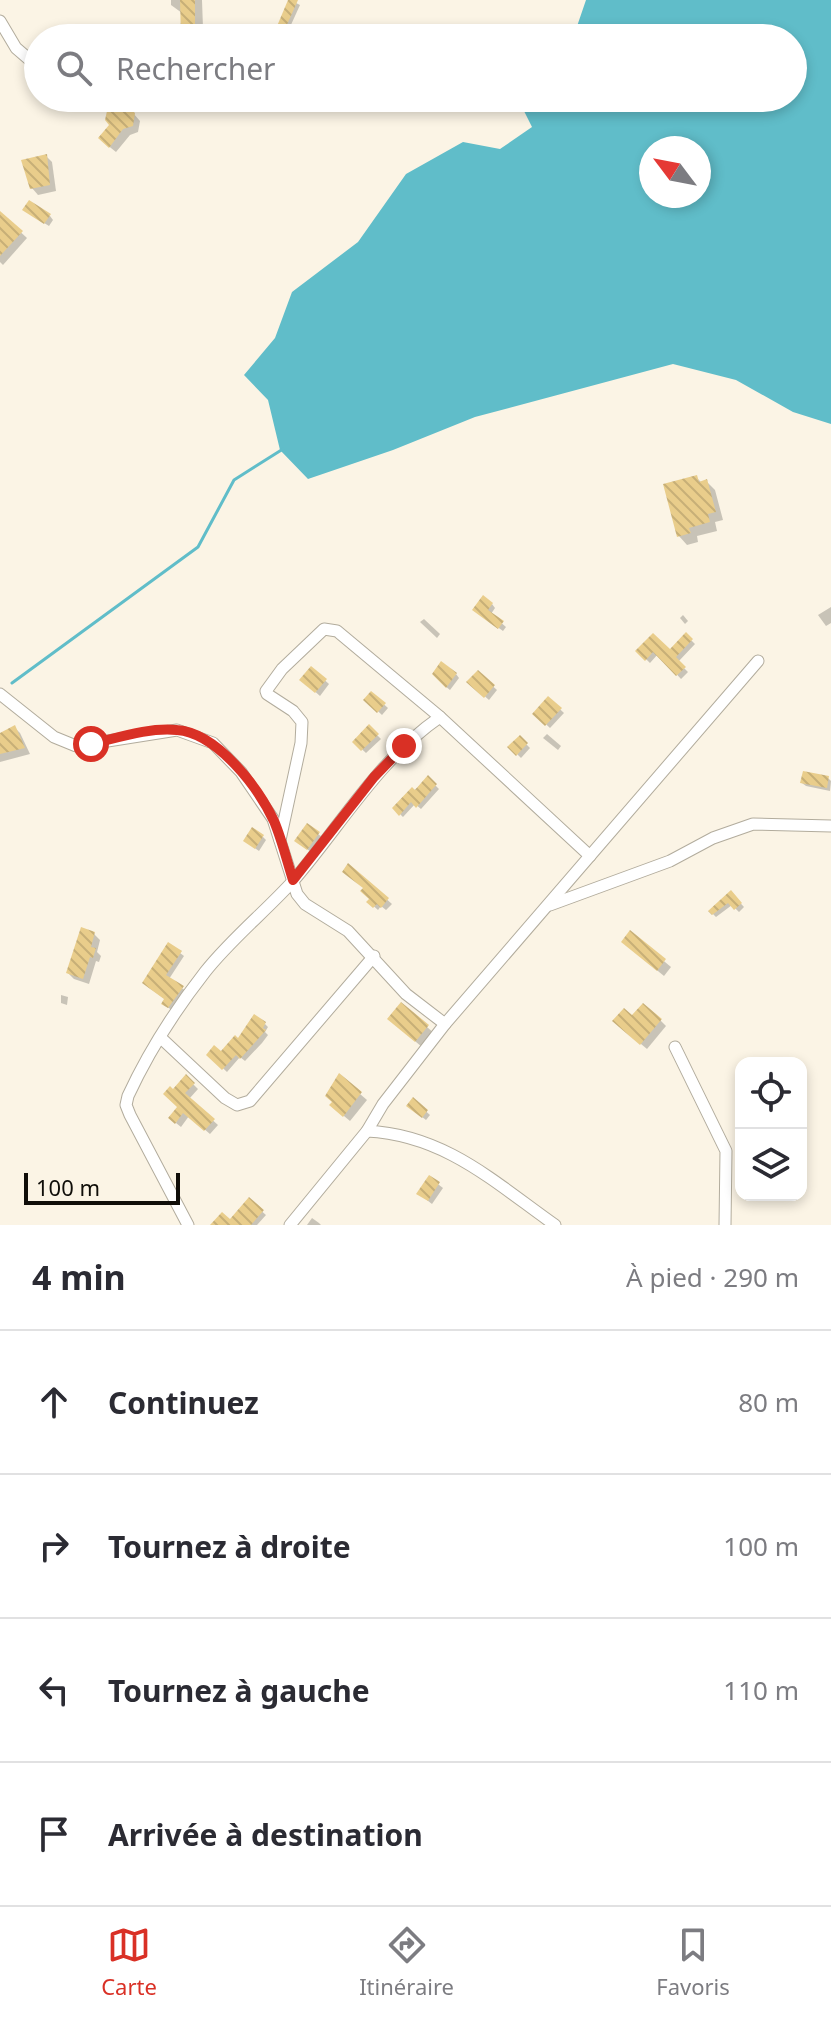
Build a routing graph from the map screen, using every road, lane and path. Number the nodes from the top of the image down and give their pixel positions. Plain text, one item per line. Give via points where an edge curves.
1 (0, 21) edge
2 (16, 48) junction
3 (0, 50) edge
4 (24, 55) edge
5 (758, 661) dead end
6 (0, 694) edge
7 (440, 717) junction
8 (831, 826) edge
9 (280, 840) junction
10 (590, 856) junction
11 (293, 880) junction
12 (546, 906) junction
13 (374, 956) junction
14 (445, 1024) junction
15 (161, 1038) junction
16 (675, 1047) dead end
17 (367, 1131) junction
18 (188, 1225) edge
19 (290, 1225) edge
20 (555, 1225) edge
21 (725, 1225) edge

1 - 2 street
2 - 3 street
2 - 4 street
5 - 10 street
6 - 9 street via 54,737 76,746 177,730 213,743 257,795
7 - 9 street via 337,631 324,629 266,691 302,722
7 - 10 street
7 - 11 street via 374,777
8 - 12 street via 753,824
9 - 11 street
10 - 12 street
11 - 13 street via 305,904 348,931
11 - 15 street via 207,969
12 - 14 street
13 - 14 street via 406,994
13 - 15 street via 261,1090 242,1105 225,1098
14 - 17 street
15 - 18 street via 126,1105
16 - 21 street via 726,1151
17 - 19 street
17 - 20 street via 433,1144

